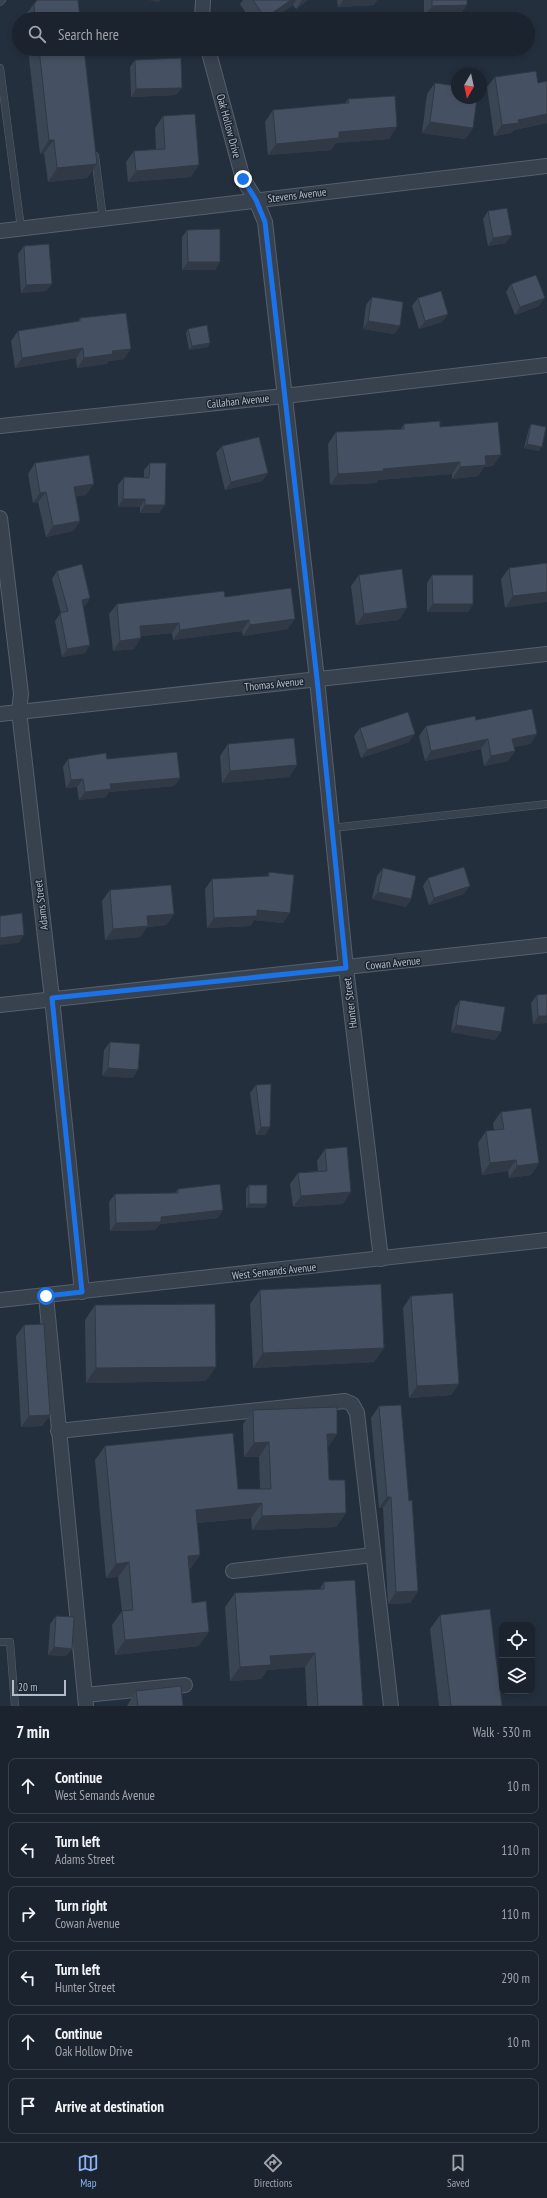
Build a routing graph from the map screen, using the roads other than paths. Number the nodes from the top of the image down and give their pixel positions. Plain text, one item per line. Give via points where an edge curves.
1 (2, 0) edge
2 (203, 0) edge
3 (0, 2) edge
4 (202, 12) edge
5 (210, 56) edge
6 (0, 68) edge
7 (94, 149) edge
8 (547, 166) edge
9 (256, 200) junction
10 (103, 219) junction
11 (21, 228) junction
12 (0, 231) edge
13 (547, 365) edge
14 (284, 396) junction
15 (0, 426) edge
16 (0, 518) edge
17 (547, 654) edge
18 (317, 679) junction
19 (19, 712) junction
20 (0, 714) edge
21 (547, 804) edge
22 (332, 828) junction
23 (547, 945) edge
24 (346, 968) junction
25 (52, 998) junction
26 (0, 1005) edge
27 (547, 1240) edge
28 (381, 1259) junction
29 (82, 1292) junction
30 (46, 1296) junction
31 (0, 1300) edge
32 (58, 1431) junction
33 (373, 1555) junction
34 (233, 1571) dead end
35 (0, 1642) edge
36 (185, 1685) dead end
37 (85, 1701) edge
38 (15, 1706) edge
39 (391, 1706) edge

1 - 3 lane
2 - 4 street
5 - 9 street, Oak Hollow Drive via 243,179
6 - 11 lane
7 - 10 lane
8 - 9 street, Stevens Avenue
9 - 10 street, Stevens Avenue
9 - 14 street, Hunter Street via 265,222
10 - 11 street, Stevens Avenue
11 - 12 street, Stevens Avenue
13 - 14 street, Callahan Avenue
14 - 15 street, Callahan Avenue
14 - 18 street, Hunter Street
16 - 19 street, Adams Street via 21,694
17 - 18 street, Thomas Avenue
18 - 19 street, Thomas Avenue
18 - 22 street, Hunter Street
19 - 20 street, Thomas Avenue
19 - 25 street, Adams Street
21 - 22 lane
22 - 24 street, Hunter Street
23 - 24 street, Cowan Avenue
24 - 25 street, Cowan Avenue
24 - 28 street, Hunter Street
25 - 26 street, Cowan Avenue
25 - 29 street, Adams Street
27 - 28 street, West Semands Avenue
28 - 29 street, West Semands Avenue
29 - 30 street, West Semands Avenue
30 - 31 street, West Semands Avenue
30 - 32 street
32 - 33 street via 345,1401 352,1404 357,1413
32 - 37 street
33 - 34 street
33 - 39 street
35 - 38 lane via 10,1642
36 - 37 street

